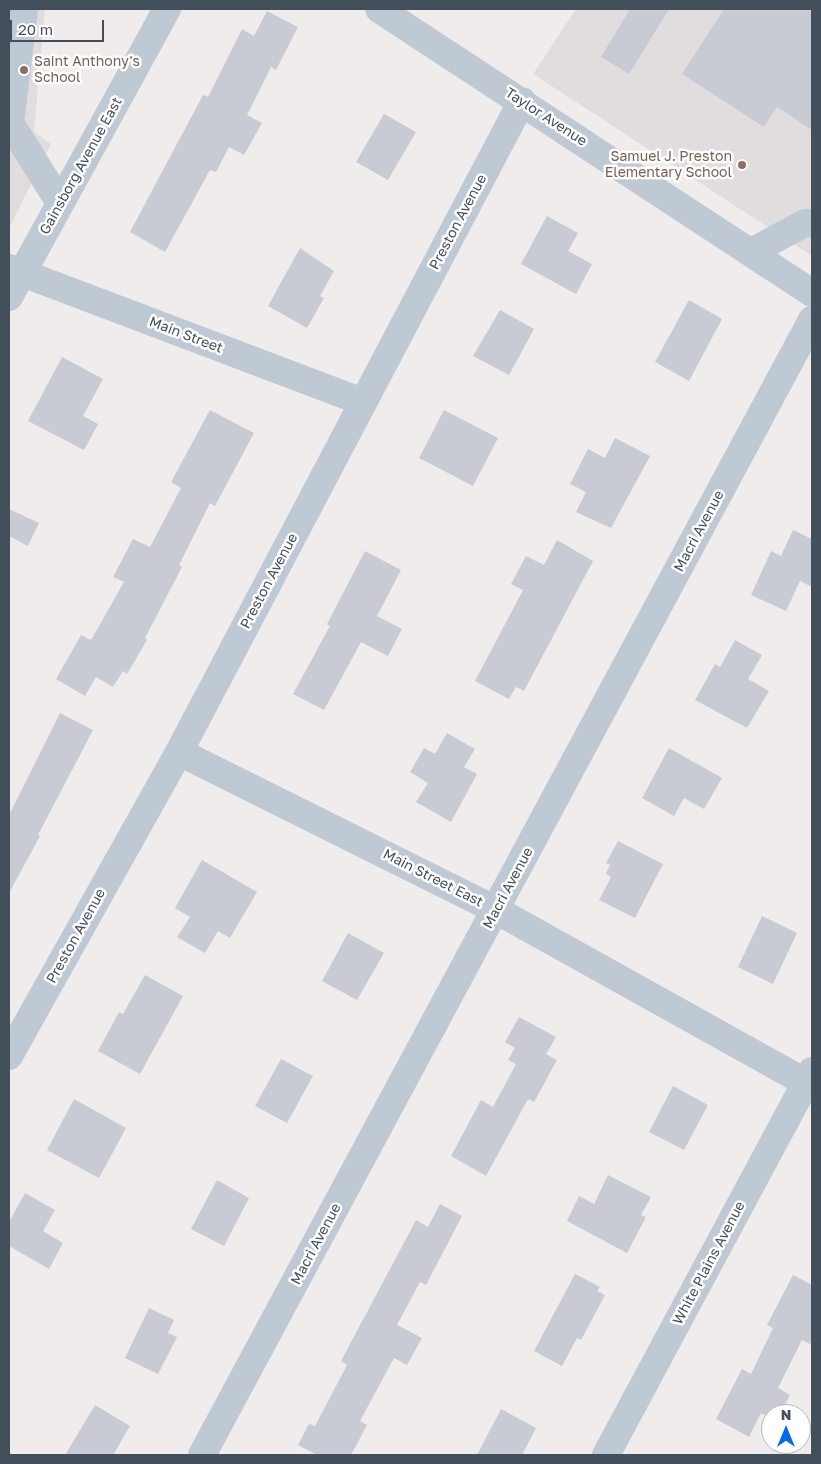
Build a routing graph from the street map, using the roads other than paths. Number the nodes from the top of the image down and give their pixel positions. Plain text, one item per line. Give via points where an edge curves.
1 (24, 9) edge
2 (167, 9) edge
3 (379, 9) edge
4 (522, 101) junction
5 (60, 203) junction
6 (812, 223) edge
7 (751, 252) junction
8 (15, 270) edge
9 (812, 293) edge
10 (9, 297) edge
11 (812, 320) edge
12 (363, 402) junction
13 (180, 752) junction
14 (496, 910) junction
15 (9, 1056) edge
16 (810, 1079) edge
17 (202, 1455) edge
18 (606, 1455) edge

1 - 5 street via 10,123
2 - 5 street, Gainsborg Avenue East
3 - 4 street, Taylor Avenue
4 - 7 street, Taylor Avenue
4 - 12 street, Preston Avenue
5 - 8 street, Gainsborg Avenue East
6 - 7 street via 805,223
7 - 9 street, Taylor Avenue
8 - 10 street, Gainsborg Avenue East
8 - 12 street, Main Street
11 - 14 street, Macri Avenue
12 - 13 street, Preston Avenue
13 - 14 street, Main Street East
13 - 15 street, Preston Avenue
14 - 16 street, Main Street East
14 - 17 street, Macri Avenue
16 - 18 street, White Plains Avenue

